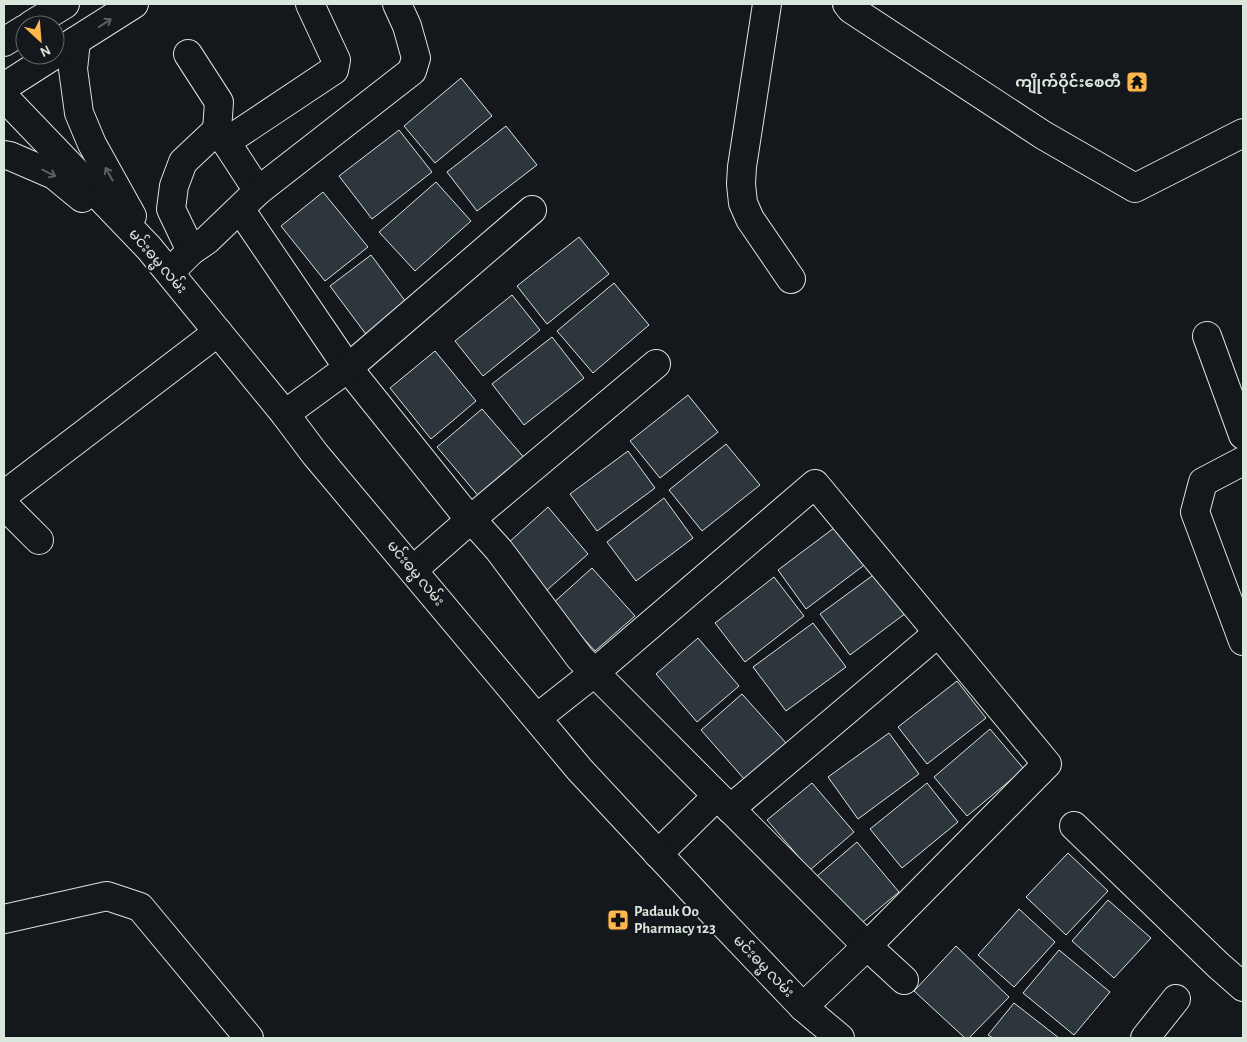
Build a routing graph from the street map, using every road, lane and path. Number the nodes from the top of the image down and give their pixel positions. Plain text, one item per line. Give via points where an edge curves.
1 (66, 4) edge
2 (134, 4) edge
3 (310, 4) edge
4 (397, 4) edge
5 (767, 4) edge
6 (847, 4) edge
7 (48, 15) edge
8 (15, 35) edge
9 (4, 42) edge
10 (65, 47) edge
11 (188, 54) dead end
12 (65, 57) edge
13 (38, 65) edge
14 (4, 87) edge
15 (4, 96) edge
16 (1243, 133) edge
17 (222, 136) junction
18 (4, 155) edge
19 (249, 200) junction
20 (532, 210) dead end
21 (149, 248) junction
22 (191, 251) junction
23 (170, 272) junction
24 (791, 279) dead end
25 (218, 332) junction
26 (1207, 336) dead end
27 (656, 364) dead end
28 (348, 368) junction
29 (285, 414) junction
30 (1243, 435) edge
31 (1243, 460) edge
32 (4, 495) edge
33 (4, 506) edge
34 (470, 520) junction
35 (39, 540) dead end
36 (413, 570) junction
37 (938, 633) junction
38 (1243, 641) edge
39 (594, 672) junction
40 (537, 718) junction
41 (723, 802) junction
42 (1074, 826) dead end
43 (658, 854) junction
44 (4, 919) edge
45 (867, 946) junction
46 (904, 980) dead end
47 (1243, 987) edge
48 (1176, 999) dead end
49 (803, 1007) junction
50 (249, 1038) edge
51 (840, 1038) edge
52 (1146, 1038) edge

1 - 7 main road
10 -> 2 main road
3 - 17 main road via 336,60 334,70
4 - 19 main road via 416,58 412,71
5 - 24 main road via 741,184 743,203 750,219
6 - 16 main road via 1043,136 1135,188
8 - 9 main road
11 - 17 main road via 219,102
21 -> 12 main road via 92,144 79,113 73,70
13 - 14 main road
15 - 21 main road, မင်းဓမ္မ လမ်း
17 - 19 main road
17 - 22 main road via 183,162 174,186 171,209
18 -> 21 main road via 54,175
19 - 22 main road via 208,240
19 - 28 main road
20 - 28 main road
21 - 23 main road, မင်းဓမ္မ လမ်း
22 - 23 main road
23 - 25 main road, မင်းဓမ္မ လမ်း
25 - 29 main road, မင်းဓမ္မ လမ်း
25 - 32 main road
26 - 30 main road
27 - 34 main road
28 - 29 main road
28 - 34 main road
29 - 36 main road, မင်းဓမ္မ လမ်း
31 - 38 main road via 1203,482 1195,512
33 - 35 main road
34 - 36 main road
34 - 39 main road via 499,550
36 - 40 main road, မင်းဓမ္မ လမ်း
37 - 39 main road via 815,484
37 - 41 main road
37 - 45 main road via 1046,764
39 - 40 main road
39 - 41 main road
40 - 43 main road, မင်းဓမ္မ လမ်း
41 - 43 main road
41 - 45 main road
42 - 47 main road
43 - 49 main road, မင်းဓမ္မ လမ်း
44 - 50 main road via 107,896 140,907
45 - 46 main road
45 - 49 main road
48 - 52 main road
49 - 51 main road, မင်းဓမ္မ လမ်း

